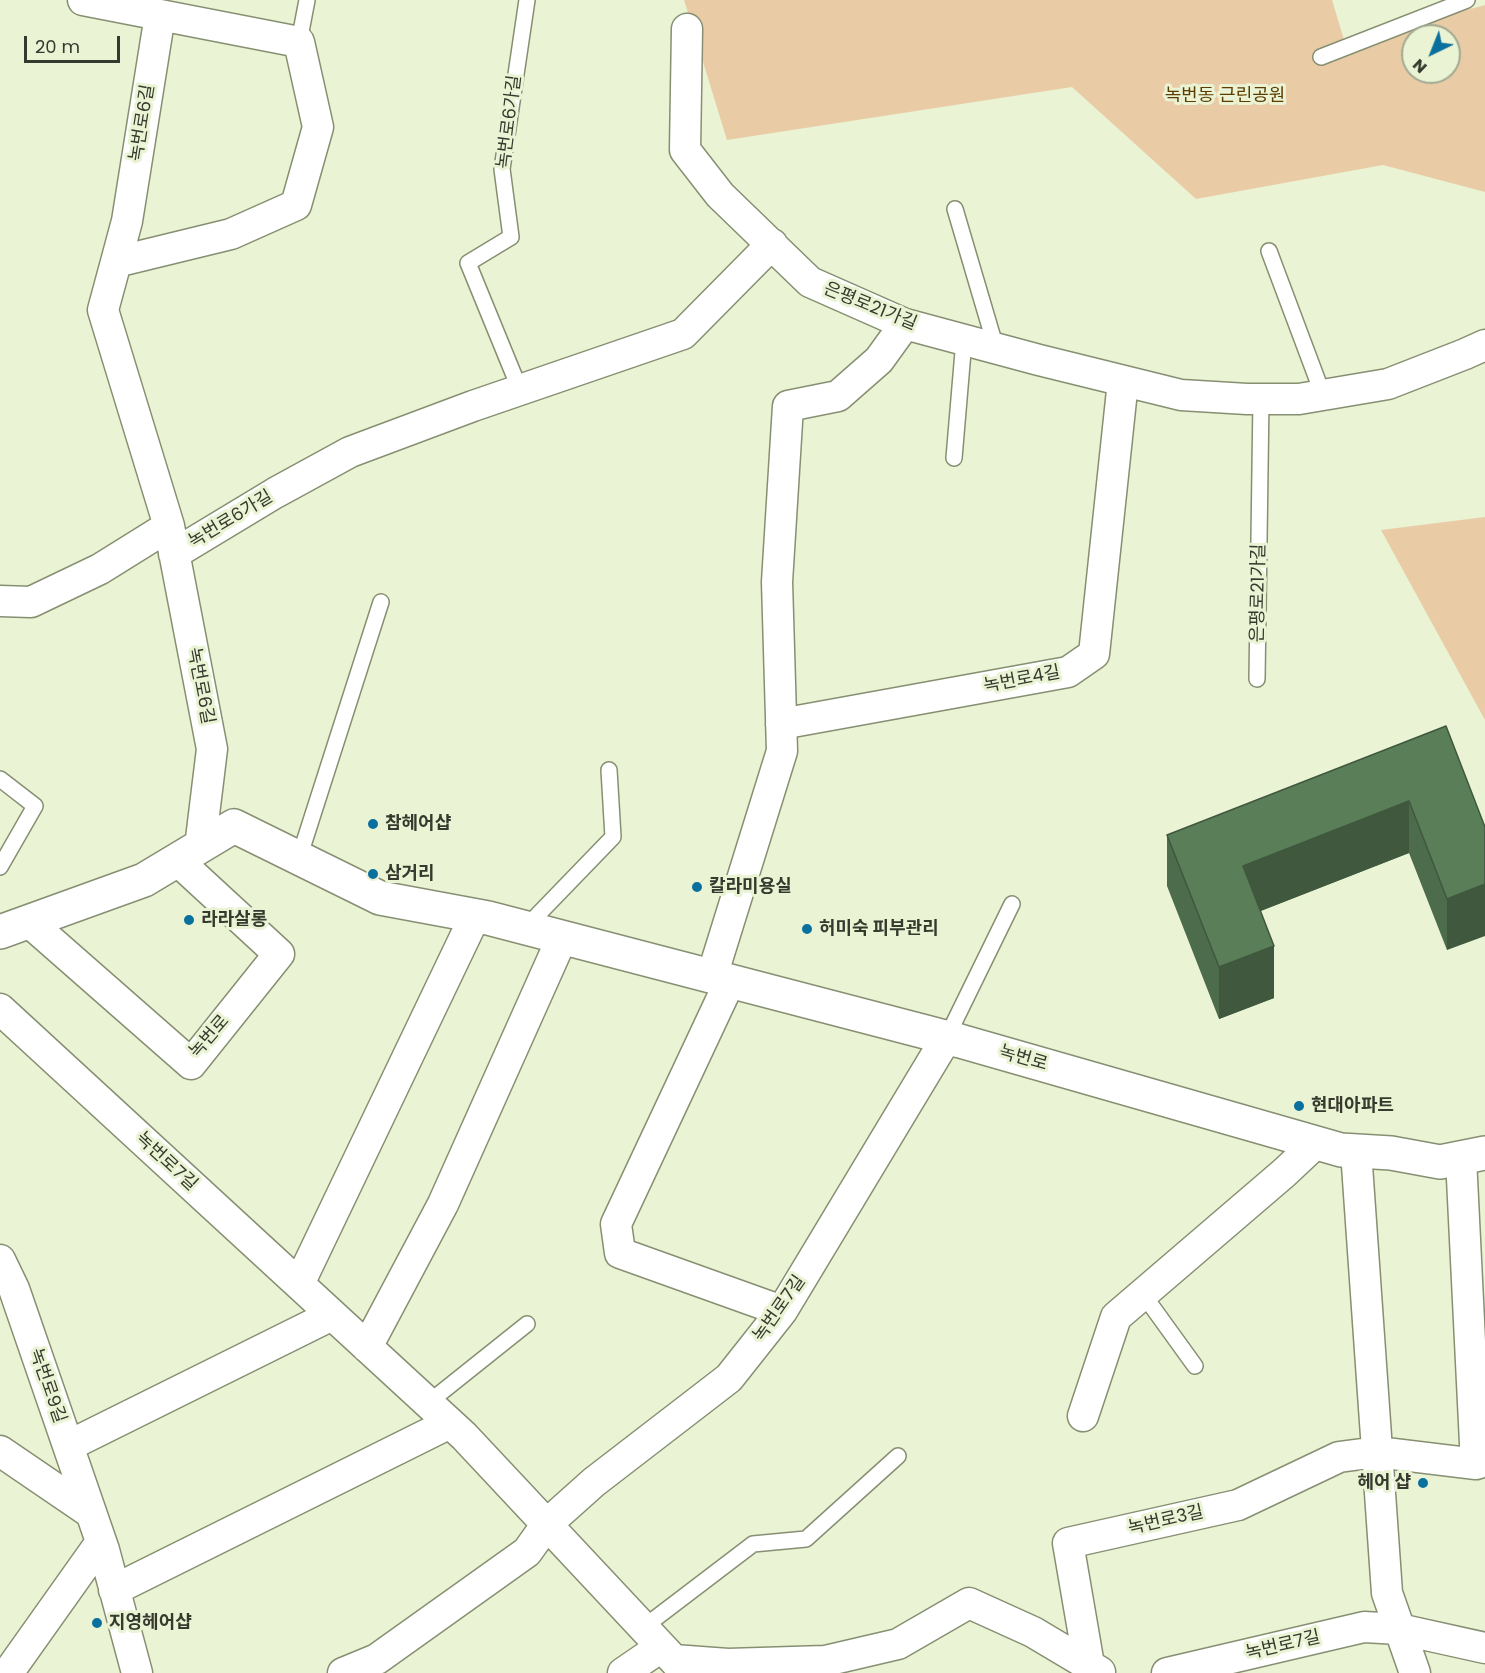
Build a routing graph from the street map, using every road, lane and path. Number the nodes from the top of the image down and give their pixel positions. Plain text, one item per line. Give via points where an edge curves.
1 (83, 0) edge
2 (307, 0) edge
3 (527, 0) edge
4 (1467, 0) edge
5 (160, 15) junction
6 (687, 29) dead end
7 (298, 42) junction
8 (1321, 57) dead end
9 (955, 209) dead end
10 (772, 244) junction
11 (1269, 251) dead end
12 (116, 261) junction
13 (905, 324) junction
14 (964, 340) junction
15 (1485, 345) edge
16 (996, 348) junction
17 (1123, 381) junction
18 (520, 390) junction
19 (1323, 395) junction
20 (1261, 399) junction
21 (954, 458) dead end
22 (172, 540) junction
23 (0, 602) edge
24 (381, 602) dead end
25 (1257, 679) dead end
26 (781, 724) junction
27 (609, 770) dead end
28 (0, 779) edge
29 (188, 854) junction
30 (299, 858) junction
31 (0, 867) edge
32 (1012, 904) dead end
33 (475, 916) junction
34 (14, 927) edge
35 (525, 928) junction
36 (562, 938) junction
37 (721, 979) junction
38 (0, 1009) edge
39 (947, 1037) junction
40 (1316, 1143) junction
41 (1356, 1151) junction
42 (1473, 1155) edge
43 (0, 1260) edge
44 (299, 1284) junction
45 (1143, 1294) junction
46 (782, 1311) junction
47 (333, 1315) junction
48 (527, 1324) dead end
49 (367, 1347) junction
50 (1195, 1366) dead end
51 (428, 1403) junction
52 (1083, 1416) dead end
53 (450, 1423) junction
54 (68, 1446) junction
55 (0, 1451) edge
56 (1377, 1452) junction
57 (898, 1456) dead end
58 (1480, 1462) edge
59 (91, 1513) junction
60 (547, 1524) junction
61 (101, 1542) junction
62 (114, 1590) junction
63 (1399, 1629) junction
64 (1485, 1648) edge
65 (666, 1652) edge
66 (813, 1667) edge
67 (1095, 1669) edge
68 (8, 1673) edge
69 (137, 1673) edge
70 (343, 1673) edge
71 (623, 1673) edge
72 (1167, 1673) edge
73 (1415, 1673) edge

1 - 5 street
2 - 7 lane
3 - 18 lane, 녹번로6가길 via 502,169 511,237 468,263
4 - 8 lane
5 - 7 street
5 - 12 street, 녹번로6길 via 127,221
6 - 10 street, 은평로21가길 via 685,150 720,195
7 - 12 street via 318,128 296,205 231,234
9 - 16 lane
10 - 13 street, 은평로21가길 via 810,282
10 - 18 street, 녹번로6가길 via 683,334
11 - 19 lane
12 - 22 street, 녹번로6길 via 103,310
13 - 14 street, 은평로21가길
13 - 26 street via 879,360 838,396 788,406 777,582
14 - 16 street, 은평로21가길
14 - 21 lane
15 - 19 street, 은평로21가길 via 1389,384
16 - 17 street, 은평로21가길
17 - 20 street, 은평로21가길 via 1181,395
17 - 26 street, 녹번로4길 via 1094,654 1068,672
18 - 22 street, 녹번로6가길 via 350,452 275,493
19 - 20 street, 은평로21가길
20 - 25 lane, 은평로21가길
22 - 23 street via 31,602
22 - 29 street, 녹번로6길 via 212,750
24 - 30 lane
26 - 37 street via 782,751
27 - 35 lane via 613,837
28 - 31 lane via 35,806
29 - 30 street, 녹번로 via 234,826
29 - 34 street, 녹번로 via 144,880
29 - 34 street, 녹번로 via 279,954 191,1064
30 - 33 street, 녹번로 via 381,898
32 - 39 lane
33 - 35 street, 녹번로
33 - 44 street
35 - 36 street, 녹번로
36 - 37 street, 녹번로
36 - 49 street via 443,1204
37 - 39 street, 녹번로
37 - 46 street via 616,1224 620,1252
38 - 44 street, 녹번로7길
39 - 40 street, 녹번로
39 - 46 street, 녹번로7길
40 - 41 street, 녹번로
40 - 45 street
41 - 42 street, 녹번로 via 1440,1162
41 - 56 street
42 - 58 street
43 - 54 street, 녹번로9길
44 - 47 street, 녹번로7길
45 - 50 lane
45 - 52 street via 1116,1317
46 - 60 street, 녹번로7길 via 729,1378 594,1482
47 - 49 street, 녹번로7길
47 - 54 street
48 - 51 lane
49 - 51 street, 녹번로7길
51 - 53 street, 녹번로7길
53 - 60 street, 녹번로7길
53 - 62 street
54 - 59 street, 녹번로9길
55 - 59 street
56 - 58 street
56 - 63 street via 1387,1593
56 - 67 street, 녹번로3길 via 1339,1457 1238,1505 1068,1543
57 - 65 lane via 806,1539 753,1544
59 - 61 street, 녹번로9길
60 - 65 street, 녹번로7길
60 - 70 street, 녹번로7길 via 527,1552 378,1659
61 - 62 street, 녹번로9길
61 - 68 street
62 - 69 street, 녹번로9길
63 - 64 street, 녹번로7길
63 - 72 street, 녹번로7길 via 1364,1627
63 - 73 street
65 - 66 street via 728,1664
65 - 71 street
66 - 67 street via 898,1644 969,1603 1033,1632

